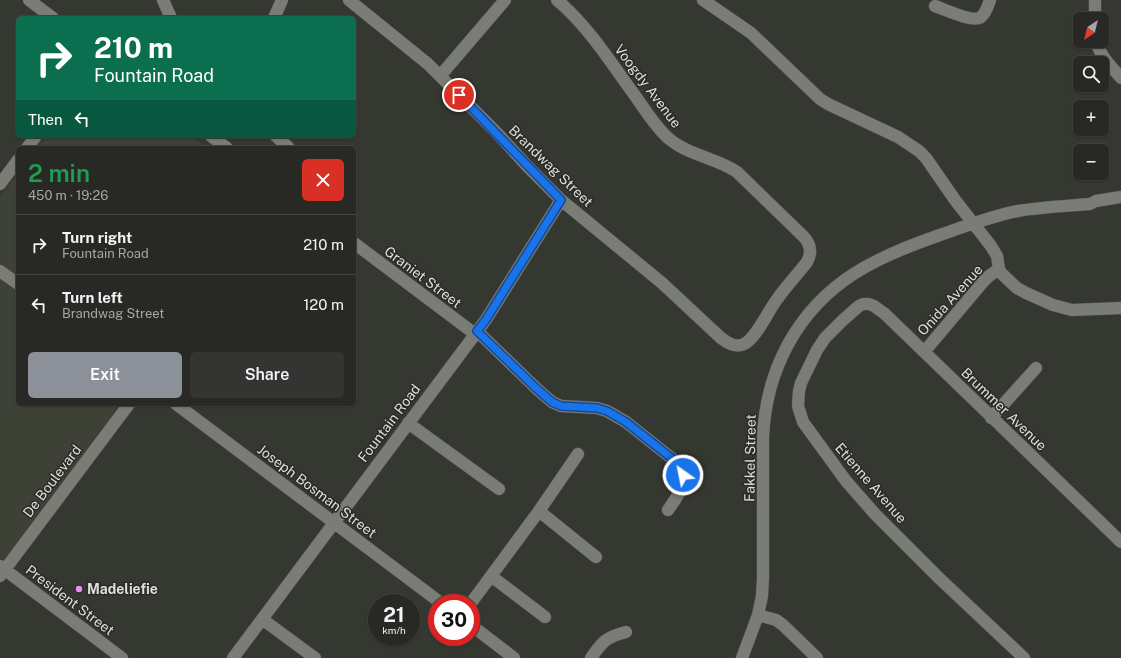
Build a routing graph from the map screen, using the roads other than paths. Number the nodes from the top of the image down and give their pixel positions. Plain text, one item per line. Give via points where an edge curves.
1 (29, 0) edge
2 (163, 0) edge
3 (282, 0) edge
4 (349, 0) edge
5 (505, 0) edge
6 (557, 0) edge
7 (702, 0) edge
8 (990, 0) edge
9 (1095, 0) edge
10 (935, 6) dead end
11 (1095, 12) edge
12 (50, 16) edge
13 (170, 16) edge
14 (275, 16) edge
15 (1098, 48) edge
16 (440, 76) junction
17 (1121, 78) edge
18 (214, 138) edge
19 (278, 138) edge
20 (224, 146) edge
21 (287, 146) edge
22 (16, 163) edge
23 (0, 184) edge
24 (1121, 197) edge
25 (561, 200) junction
26 (1090, 204) junction
27 (1121, 204) edge
28 (974, 223) junction
29 (356, 245) edge
30 (999, 269) junction
31 (0, 271) edge
32 (16, 283) edge
33 (863, 304) joint
34 (1121, 308) edge
35 (476, 332) junction
36 (737, 346) joint
37 (924, 352) junction
38 (1036, 368) dead end
39 (127, 406) edge
40 (179, 406) edge
41 (991, 418) junction
42 (408, 423) junction
43 (578, 454) dead end
44 (499, 489) dead end
45 (668, 510) dead end
46 (539, 511) junction
47 (334, 523) junction
48 (1121, 542) edge
49 (596, 557) dead end
50 (2, 570) edge
51 (491, 576) junction
52 (429, 594) edge
53 (478, 594) edge
54 (758, 615) junction
55 (545, 616) dead end
56 (262, 619) junction
57 (626, 632) dead end
58 (480, 633) edge
59 (122, 658) edge
60 (233, 658) edge
61 (315, 658) edge
62 (514, 658) edge
63 (591, 658) edge
64 (742, 658) edge
65 (817, 658) edge
66 (1024, 658) edge

1 - 12 street
2 - 13 street
3 - 14 street
4 - 16 street, Brandwag Street
5 - 16 street
6 - 36 street, Voogdy Avenue via 586,27 665,135 683,149 737,172 808,242 811,251 807,262 778,297 750,339
7 - 28 street via 750,33 820,99 898,137 919,151
8 - 10 street via 985,13 977,19
9 - 11 street
15 - 17 street
16 - 25 street, Brandwag Street
18 - 20 street
19 - 21 street
22 - 23 street
24 - 26 street
25 - 35 street, Fountain Road
25 - 36 street, Brandwag Street via 662,283 721,338
26 - 27 street via 1100,207
26 - 28 street via 1016,211
28 - 30 street via 996,252
28 - 54 street, Fakkel Street via 904,247 856,272 821,300 803,320 788,345 777,367 764,418 764,578
29 - 35 street, Graniet Street
30 - 34 street via 1021,290 1053,305 1072,310
30 - 37 street, Onida Avenue via 983,282
31 - 32 street
33 - 37 street, Brummer Avenue via 874,306
33 - 66 street, Etienne Avenue via 832,330 816,350 799,391 798,406 803,422 875,514
35 - 42 street, Fountain Road
35 - 45 street, Graniet Street via 552,402 561,406 607,411 626,422 679,464 684,483
37 - 41 street, Brummer Avenue
38 - 41 street
39 - 50 street, De Boulevard
40 - 47 street, Joseph Bosman Street
41 - 48 street, Brummer Avenue
42 - 44 street
42 - 47 street, Fountain Road
43 - 46 street
46 - 49 street
46 - 51 street
47 - 52 street, Joseph Bosman Street
47 - 56 street, Fountain Road
50 - 59 street, President Street
51 - 53 street
51 - 55 street
54 - 64 street, Fakkel Street
54 - 65 street via 776,620 783,625
56 - 60 street, Fountain Road
56 - 61 street
57 - 63 street via 605,640
58 - 62 street

